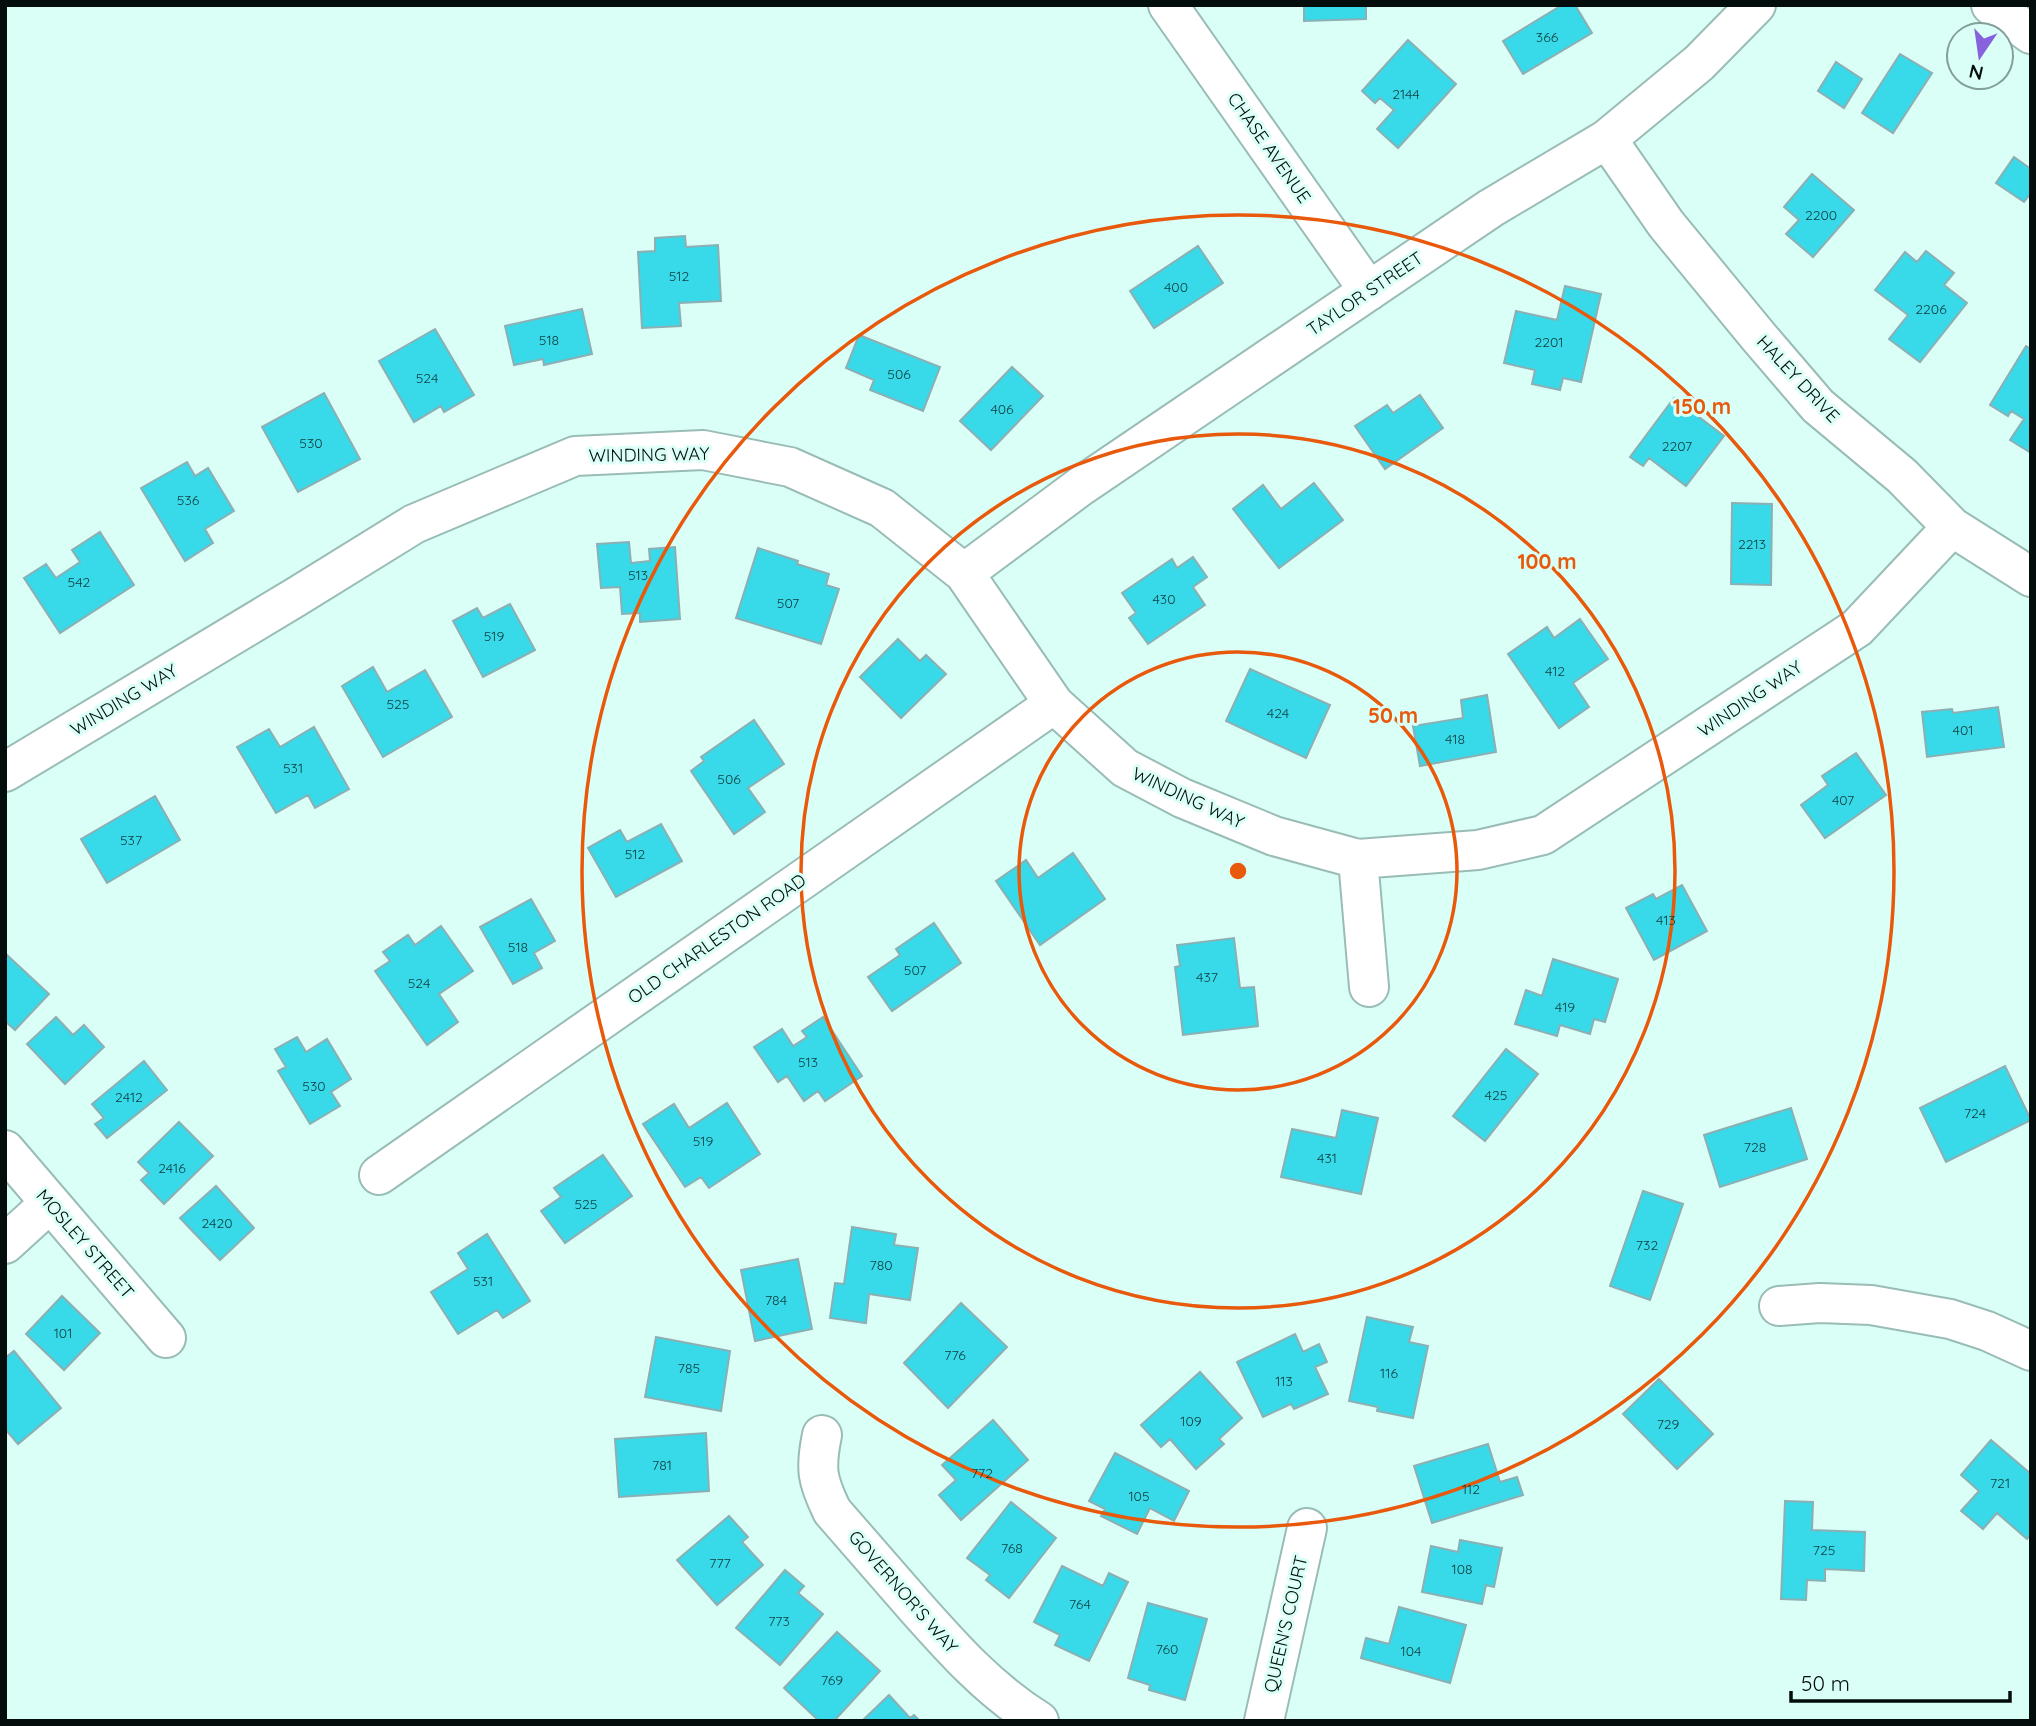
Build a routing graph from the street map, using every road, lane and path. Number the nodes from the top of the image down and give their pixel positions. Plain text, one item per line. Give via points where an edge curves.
1 (1168, 5) edge
2 (1756, 5) edge
3 (1991, 5) edge
4 (2031, 34) edge
5 (1607, 139) junction
6 (1369, 291) junction
7 (1952, 527) junction
8 (964, 573) junction
9 (2031, 577) edge
10 (1054, 704) junction
11 (5, 772) edge
12 (1358, 859) junction
13 (1369, 987) dead end
14 (5, 1150) edge
15 (379, 1175) dead end
16 (50, 1203) junction
17 (5, 1244) edge
18 (1779, 1306) dead end
19 (166, 1338) dead end
20 (2031, 1352) edge
21 (822, 1435) dead end
22 (1307, 1528) dead end
23 (1039, 1721) edge
24 (1264, 1721) edge

1 - 6 street, CHASE AVENUE
2 - 5 street, TAYLOR STREET via 1699,63
3 - 4 street
5 - 6 street, TAYLOR STREET via 1491,208
5 - 7 street, HALEY DRIVE via 1666,224 1818,405 1902,476
6 - 8 street, TAYLOR STREET via 1081,486
7 - 9 street, HALEY DRIVE
7 - 12 street, WINDING WAY via 1857,628 1543,835 1478,850
8 - 10 street, WINDING WAY
8 - 11 street, WINDING WAY via 882,508 790,467 703,450 575,456 415,523
10 - 12 street, WINDING WAY via 1125,768 1182,799 1274,836
10 - 15 street, OLD CHARLESTON ROAD
12 - 13 street
14 - 16 street, MOSLEY STREET
16 - 17 street
16 - 19 street, MOSLEY STREET
18 - 20 street via 1871,1305 1950,1319
21 - 23 street, GOVERNOR'S WAY via 817,1458 820,1486 832,1511 952,1649 981,1678
22 - 24 street, QUEEN'S COURT

